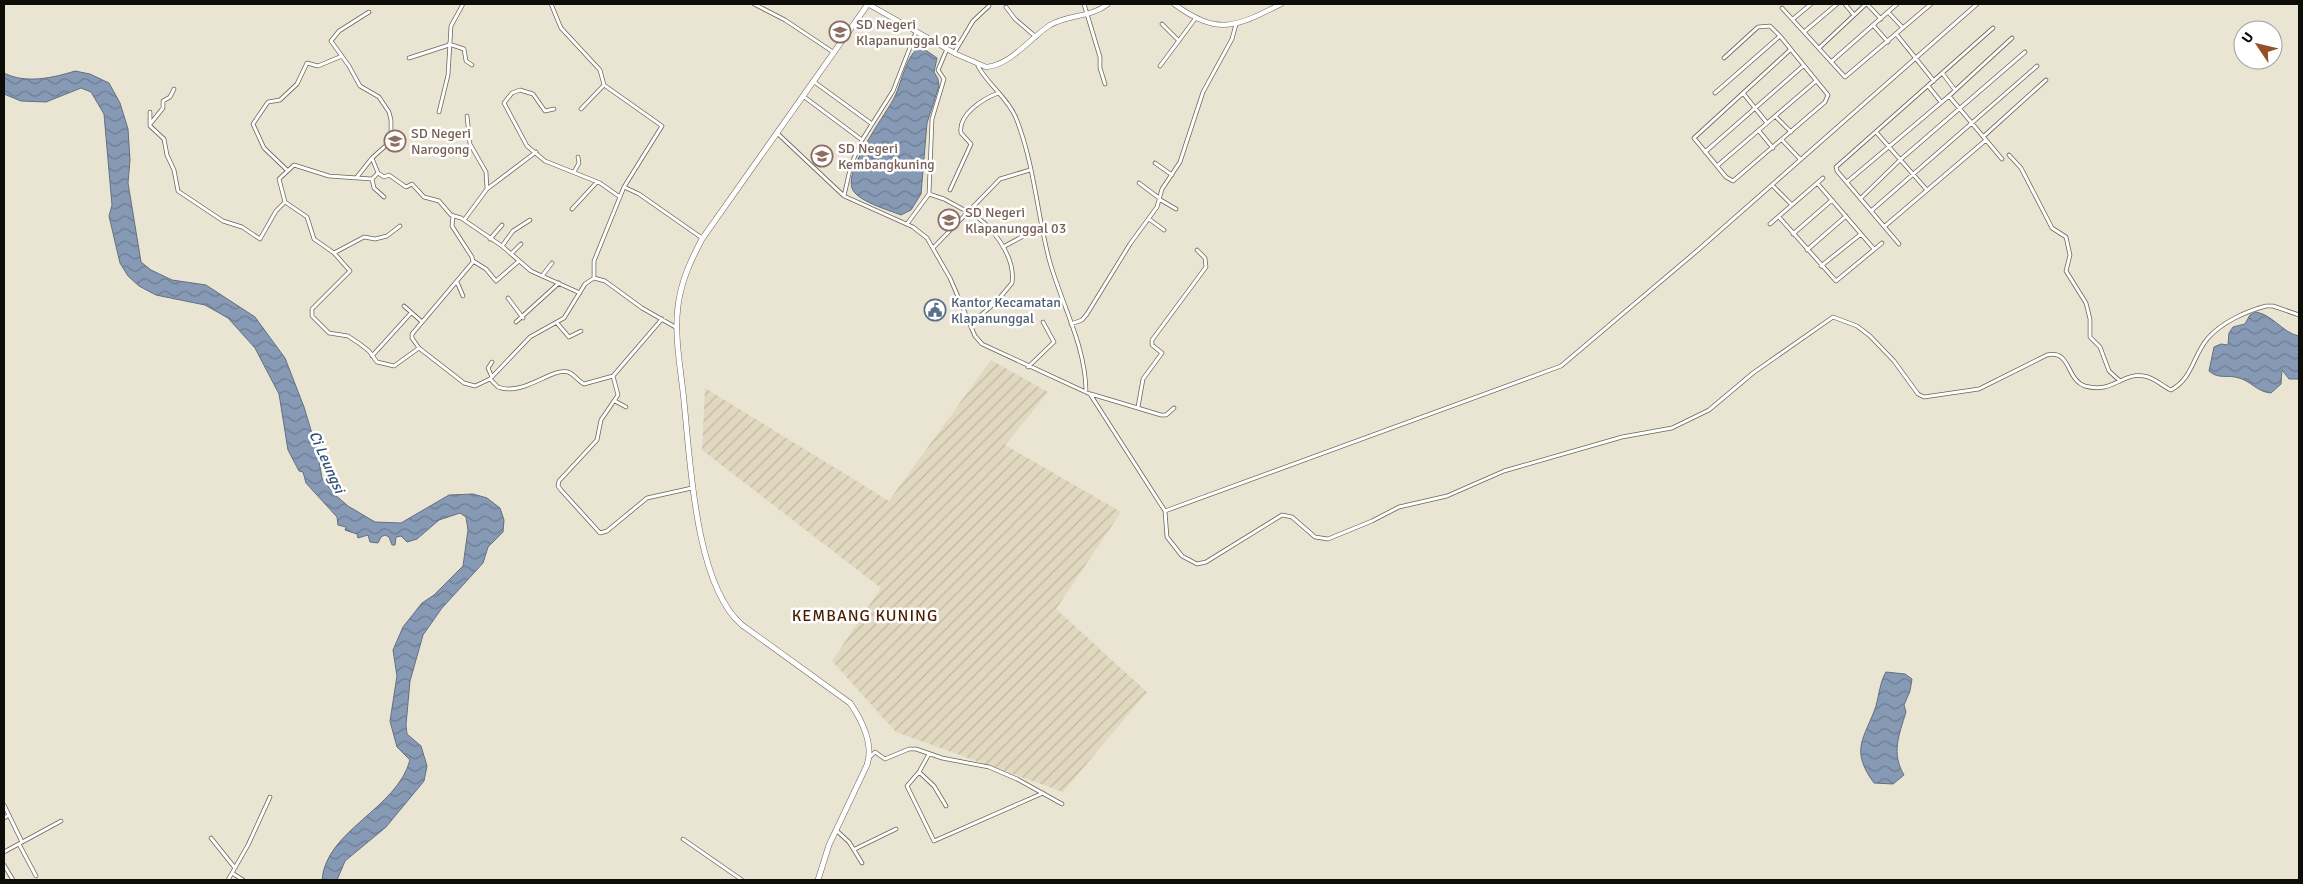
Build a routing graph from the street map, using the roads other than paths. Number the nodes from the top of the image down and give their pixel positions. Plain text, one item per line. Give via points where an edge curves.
1 (463, 4) edge
2 (552, 4) edge
3 (754, 4) edge
4 (868, 4) edge
5 (1084, 4) edge
6 (1108, 4) edge
7 (1174, 4) edge
8 (1281, 4) edge
9 (1811, 4) edge
10 (1837, 4) edge
11 (1845, 4) edge
12 (1867, 4) edge
13 (1897, 4) edge
14 (1930, 4) edge
15 (1977, 4) edge
16 (989, 6) dead end
17 (1006, 7) dead end
18 (1782, 8) dead end
19 (369, 12) dead end
20 (1888, 12) junction
21 (1088, 15) junction
22 (1854, 15) junction
23 (1195, 19) junction
24 (1793, 19) junction
25 (1881, 19) junction
26 (1162, 24) dead end
27 (1236, 24) junction
28 (1873, 25) junction
29 (1903, 28) junction
30 (1993, 28) dead end
31 (916, 31) junction
32 (1804, 32) junction
33 (1897, 34) junction
34 (1780, 36) junction
35 (1037, 37) junction
36 (2012, 38) dead end
37 (1179, 41) junction
38 (1888, 42) junction
39 (449, 45) junction
40 (1819, 48) junction
41 (947, 49) junction
42 (1790, 50) junction
43 (833, 52) junction
44 (2025, 52) dead end
45 (954, 53) junction
46 (342, 56) junction
47 (1916, 57) junction
48 (409, 58) dead end
49 (1724, 58) dead end
50 (1831, 62) junction
51 (472, 65) dead end
52 (978, 66) junction
53 (1160, 66) dead end
54 (1803, 66) junction
55 (2037, 66) dead end
56 (1943, 74) junction
57 (814, 80) junction
58 (2046, 80) dead end
59 (1816, 81) junction
60 (1934, 81) junction
61 (1105, 84) dead end
62 (604, 85) junction
63 (1928, 87) junction
64 (174, 89) dead end
65 (1955, 90) junction
66 (998, 93) junction
67 (1715, 93) dead end
68 (1743, 93) junction
69 (802, 96) junction
70 (1949, 96) junction
71 (1941, 102) junction
72 (554, 108) dead end
73 (1755, 108) junction
74 (581, 109) dead end
75 (1960, 110) junction
76 (150, 112) dead end
77 (439, 112) dead end
78 (467, 116) dead end
79 (1776, 117) junction
80 (150, 124) junction
81 (872, 124) junction
82 (1767, 124) junction
83 (1973, 124) junction
84 (1759, 131) junction
85 (776, 132) junction
86 (1791, 132) junction
87 (1876, 132) junction
88 (1985, 138) junction
89 (862, 140) junction
90 (1782, 140) junction
91 (1887, 146) junction
92 (1773, 148) junction
93 (536, 152) junction
94 (1705, 152) junction
95 (2009, 155) dead end
96 (578, 157) dead end
97 (372, 158) junction
98 (1800, 159) junction
99 (2002, 159) dead end
100 (1900, 160) junction
101 (1155, 163) dead end
102 (1717, 166) junction
103 (287, 170) junction
104 (1030, 170) junction
105 (574, 172) junction
106 (378, 174) junction
107 (1913, 174) junction
108 (1172, 175) junction
109 (357, 178) junction
110 (1823, 178) dead end
111 (372, 179) junction
112 (597, 182) junction
113 (1847, 182) junction
114 (1139, 183) dead end
115 (1818, 184) junction
116 (1772, 185) junction
117 (624, 188) junction
118 (487, 189) junction
119 (1926, 189) junction
120 (950, 190) dead end
121 (929, 194) junction
122 (384, 196) dead end
123 (620, 196) junction
124 (844, 196) junction
125 (1159, 198) junction
126 (1861, 198) junction
127 (1832, 200) junction
128 (285, 202) junction
129 (1792, 205) junction
130 (572, 209) dead end
131 (1176, 209) dead end
132 (1871, 211) junction
133 (968, 212) junction
134 (453, 216) junction
135 (1846, 216) junction
136 (1779, 217) junction
137 (1148, 219) junction
138 (464, 220) junction
139 (530, 220) dead end
140 (502, 224) dead end
141 (907, 224) junction
142 (1770, 224) dead end
143 (400, 226) dead end
144 (1042, 226) junction
145 (1885, 226) junction
146 (1164, 230) dead end
147 (1793, 234) junction
148 (1861, 234) junction
149 (490, 239) junction
150 (702, 239) junction
151 (1882, 243) dead end
152 (521, 244) dead end
153 (1899, 244) dead end
154 (502, 246) junction
155 (1003, 247) junction
156 (933, 248) junction
157 (1874, 249) junction
158 (1197, 250) dead end
159 (1807, 250) junction
160 (334, 253) junction
161 (511, 254) junction
162 (474, 261) junction
163 (519, 261) junction
164 (552, 263) dead end
165 (1821, 266) junction
166 (542, 276) junction
167 (594, 278) junction
168 (457, 282) junction
169 (558, 283) junction
170 (580, 293) junction
171 (463, 296) dead end
172 (508, 298) dead end
173 (404, 306) dead end
174 (411, 313) junction
175 (2299, 315) edge
176 (523, 318) junction
177 (662, 319) junction
178 (421, 321) junction
179 (516, 322) dead end
180 (1043, 322) dead end
181 (556, 323) junction
182 (971, 324) junction
183 (1071, 324) junction
184 (677, 328) junction
185 (581, 331) dead end
186 (419, 348) junction
187 (372, 356) junction
188 (492, 362) dead end
189 (1028, 367) junction
190 (613, 376) junction
191 (491, 378) junction
192 (2121, 381) junction
193 (1088, 392) junction
194 (616, 401) junction
195 (626, 407) dead end
196 (1138, 407) junction
197 (1174, 408) dead end
198 (692, 488) junction
199 (1165, 510) junction
200 (929, 754) junction
201 (870, 758) junction
202 (919, 772) junction
203 (1043, 792) junction
204 (270, 797) dead end
205 (1062, 804) dead end
206 (4, 805) edge
207 (946, 806) dead end
208 (9, 816) junction
209 (4, 818) edge
210 (61, 821) dead end
211 (896, 829) dead end
212 (837, 831) junction
213 (211, 838) dead end
214 (683, 839) dead end
215 (21, 843) junction
216 (855, 849) junction
217 (4, 852) edge
218 (862, 863) dead end
219 (4, 864) edge
220 (235, 868) junction
221 (232, 873) junction
222 (36, 876) dead end
223 (13, 880) edge
224 (228, 880) edge
225 (243, 880) edge
226 (742, 880) edge
227 (818, 880) edge

1 - 39 street via 452,23
2 - 62 street via 561,28 600,70
3 - 43 street
4 - 31 street
4 - 43 main road
5 - 21 street
6 - 21 street
7 - 23 street
8 - 27 street
9 - 24 street
10 - 32 street
11 - 22 street
12 - 22 street
12 - 25 street
13 - 20 street
14 - 29 street
15 - 47 street
16 - 45 street via 973,21
17 - 35 street
18 - 24 street
19 - 46 street via 332,37 332,44
20 - 25 street
20 - 29 street
21 - 35 street via 1061,20
21 - 61 street
22 - 40 street
23 - 27 street via 1211,24
23 - 37 street
24 - 32 street
25 - 28 street
26 - 37 street
27 - 108 street via 1232,39 1203,92 1182,158
28 - 38 street
28 - 50 street
29 - 33 street
30 - 56 street
31 - 41 street
31 - 81 street via 893,91
32 - 40 street
33 - 38 street
33 - 47 street
34 - 42 street
34 - 49 street via 1770,26 1759,27
34 - 67 street
35 - 52 street via 1001,62 990,67
36 - 65 street
37 - 53 street
38 - 50 street via 1848,77
39 - 48 street
39 - 51 street via 464,49 466,61
39 - 77 street via 448,74
40 - 50 street
41 - 45 street
41 - 121 street via 938,70 944,78 932,119
42 - 54 street
42 - 68 street
43 - 57 main road
44 - 75 street
45 - 52 street
46 - 97 street via 360,86 383,102 392,120 390,143 374,153
46 - 103 street via 318,66 307,63 296,84 280,100 268,102 253,124 264,148
47 - 60 street
47 - 98 street
52 - 66 street
54 - 59 street
54 - 73 street
55 - 83 street
56 - 60 street
56 - 65 street
57 - 69 main road
57 - 81 street
58 - 88 street
59 - 79 street
59 - 86 street via 1828,98
60 - 63 street
62 - 74 street
62 - 117 street via 662,126
63 - 71 street
63 - 87 street
64 - 80 street via 170,97 163,100 163,108
65 - 70 street
66 - 104 street via 1016,118
66 - 120 street via 978,103 962,124 961,133 971,144
68 - 73 street
68 - 94 street via 1695,136
69 - 85 main road
69 - 89 street
70 - 71 street
70 - 75 street
71 - 91 street
72 - 93 street via 545,111 533,94 520,90 512,93 504,103 527,146
73 - 82 street
73 - 94 street
75 - 83 street
75 - 100 street
76 - 80 street
78 - 118 street via 470,144 486,172
79 - 82 street
79 - 86 street
80 - 128 street via 164,138 178,192 222,221 242,227 260,239
81 - 89 street
82 - 84 street
83 - 88 street
83 - 107 street
84 - 92 street
84 - 102 street
85 - 124 street
85 - 150 main road
86 - 90 street
87 - 91 street
87 - 113 street via 1836,166
88 - 99 street
88 - 119 street
89 - 124 street via 851,165
90 - 92 street
90 - 98 street
91 - 100 street
91 - 113 street
92 - 102 street via 1733,181
93 - 105 street via 545,161
93 - 118 street
94 - 102 street
95 - 192 street via 2021,168 2052,228 2066,237 2070,255 2066,272 2086,303 2090,337 2100,347 2107,368
96 - 105 street via 579,163
97 - 106 street
97 - 109 street
98 - 116 street
100 - 107 street
100 - 126 street
101 - 108 street
103 - 109 street via 297,164 329,176
103 - 128 street via 278,182
104 - 133 street via 1000,179
104 - 144 street
105 - 112 street
106 - 111 street
106 - 134 street via 389,175 406,187 412,184 424,197 439,201
107 - 119 street
107 - 132 street
108 - 125 street
109 - 111 street
110 - 115 street
111 - 122 street via 374,188
112 - 123 street
112 - 130 street
113 - 126 street
114 - 125 street
115 - 127 street
115 - 129 street
116 - 129 street
116 - 199 street via 1561,366
117 - 123 street
117 - 150 street via 639,194
118 - 138 street
119 - 145 street
121 - 133 street
121 - 141 street
123 - 167 street via 594,261
124 - 141 street
125 - 131 street
125 - 137 street via 1158,207
126 - 132 street
127 - 135 street
127 - 147 street
128 - 160 street via 307,218 314,239
129 - 136 street
132 - 145 street
133 - 155 street via 985,223
133 - 156 street
134 - 138 street
134 - 162 street via 452,226
135 - 148 street
135 - 159 street
136 - 142 street
136 - 147 street
137 - 146 street
137 - 183 street via 1087,314
138 - 149 street
139 - 154 street via 513,231
140 - 149 street
141 - 156 street via 921,232
143 - 160 street via 386,236 364,237
144 - 155 street
144 - 183 street via 1049,259
145 - 153 street
147 - 159 street
148 - 157 street
148 - 165 street
149 - 154 street
150 - 184 main road via 683,281
151 - 157 street
152 - 161 street
154 - 161 street
155 - 182 street via 1010,264 1010,288
156 - 182 street
157 - 165 street via 1836,281
158 - 196 street via 1205,258 1206,268 1152,340 1152,345 1162,353 1143,379
159 - 165 street
160 - 187 street via 349,268 349,274 312,309 312,316 329,333 348,336
161 - 163 street
162 - 163 street via 496,281
162 - 168 street
163 - 166 street
164 - 166 street
166 - 169 street
167 - 170 street
167 - 177 street via 605,281
168 - 171 street
168 - 178 street
169 - 170 street
169 - 176 street
170 - 181 street via 567,315
172 - 176 street
173 - 174 street
174 - 178 street
174 - 187 street
175 - 192 street via 2266,306 2228,323 2208,338 2191,371 2181,384 2171,390 2146,376
176 - 179 street
177 - 184 street
177 - 190 street
178 - 186 street via 411,336
180 - 189 street via 1054,342
181 - 185 street via 569,337
181 - 191 street via 530,337
182 - 189 street via 982,344
183 - 193 street via 1082,357
184 - 198 main road
186 - 187 street via 394,366 377,362
186 - 191 street via 470,386
188 - 191 street via 488,368
189 - 193 street
190 - 191 street via 584,384 570,373 562,372 531,385 511,388 498,387
190 - 194 street via 618,391
192 - 199 street via 2104,388 2083,385 2073,377 2063,358 2051,354 1979,389 1924,397 1918,394 1894,361 1870,336 1857,326 1833,317 1753,373 1709,410 1681,425 1622,437 1504,470 1442,498 1399,507 1328,539 1315,537 1292,517 1282,515 1206,562 1197,564 1182,556 1167,537
193 - 196 street
193 - 199 street
194 - 195 street
194 - 198 street via 602,420 596,442 559,481 561,490 600,533 608,531 647,498
196 - 197 street via 1166,415
198 - 201 main road via 702,540 720,596 730,614 850,704 864,727
200 - 201 street via 913,749 884,759 874,752
200 - 202 street
200 - 203 street via 996,769
201 - 212 main road
202 - 203 street via 907,786 934,841
202 - 207 street via 934,786
203 - 205 street
204 - 220 street
206 - 208 street
208 - 209 street
208 - 215 street
210 - 215 street
211 - 216 street
212 - 216 street
212 - 227 main road via 823,860
213 - 220 street
214 - 226 street
215 - 217 street
215 - 222 street
216 - 218 street
219 - 223 street
220 - 221 street
221 - 224 street
221 - 225 street

